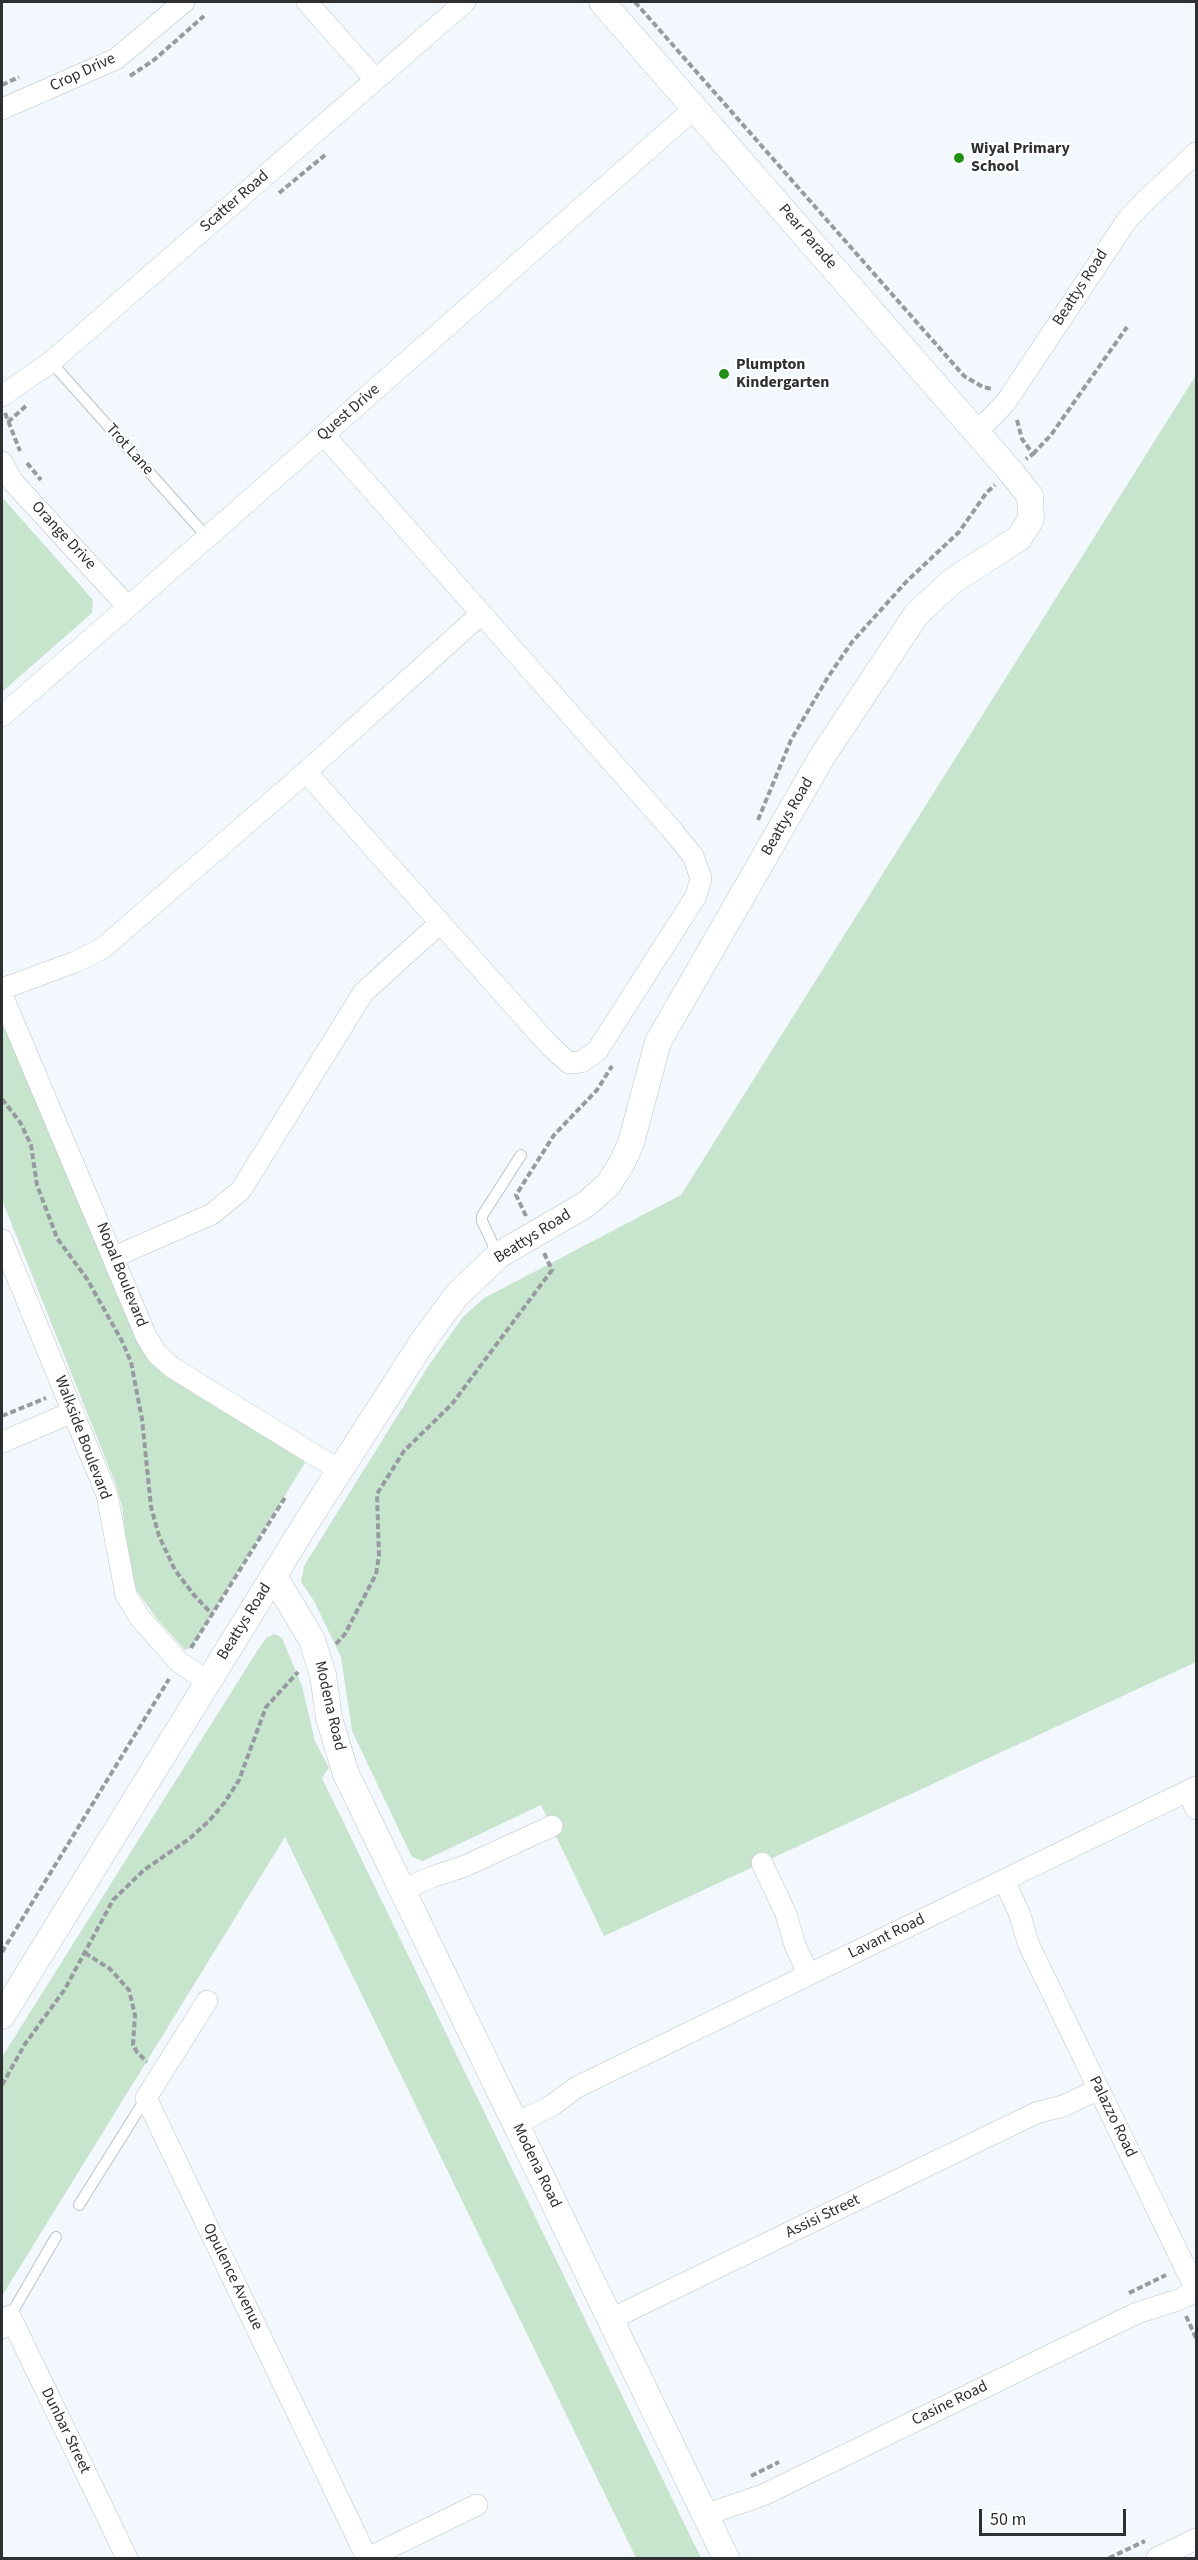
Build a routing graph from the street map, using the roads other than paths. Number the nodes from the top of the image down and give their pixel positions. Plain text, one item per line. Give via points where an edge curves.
1 (184, 2) edge
2 (307, 2) edge
3 (465, 2) edge
4 (602, 2) edge
5 (375, 79) junction
6 (695, 108) junction
7 (2, 109) edge
8 (1197, 153) edge
9 (51, 362) junction
10 (2, 396) edge
11 (977, 432) junction
12 (324, 435) junction
13 (2, 462) edge
14 (1011, 472) joint
15 (207, 537) junction
16 (128, 607) junction
17 (481, 614) junction
18 (2, 716) edge
19 (306, 772) junction
20 (440, 923) junction
21 (2, 989) edge
22 (2, 995) edge
23 (521, 1155) dead end
24 (2, 1240) edge
25 (499, 1255) junction
26 (114, 1257) junction
27 (64, 1416) junction
28 (2, 1442) edge
29 (339, 1470) junction
30 (274, 1576) junction
31 (260, 1598) junction
32 (314, 1661) junction
33 (208, 1682) junction
34 (1194, 1796) edge
35 (552, 1826) dead end
36 (762, 1863) dead end
37 (998, 1882) junction
38 (404, 1896) junction
39 (814, 1971) junction
40 (207, 2001) dead end
41 (2, 2016) edge
42 (1096, 2084) junction
43 (146, 2098) junction
44 (512, 2118) junction
45 (79, 2205) dead end
46 (56, 2237) dead end
47 (1185, 2285) edge
48 (611, 2319) junction
49 (6, 2322) edge
50 (477, 2505) dead end
51 (709, 2521) junction
52 (1197, 2539) edge
53 (127, 2559) edge
54 (368, 2559) edge
55 (726, 2559) edge
56 (1157, 2559) edge

1 - 7 street, Crop Drive via 116,59
2 - 5 street
3 - 5 street, Scatter Road
4 - 6 street, Pear Parade
5 - 9 street, Scatter Road
6 - 11 street, Pear Parade
6 - 12 street, Quest Drive
8 - 11 street, Beattys Road via 1127,220 1006,402
9 - 10 street, Scatter Road
9 - 15 lane, Trot Lane
11 - 14 street, Pear Parade
12 - 15 street, Quest Drive
12 - 17 street
13 - 16 street, Orange Drive via 14,482
14 - 25 street, Beattys Road via 1030,496 1030,519 1019,538 951,582 916,615 823,755 658,1042 631,1143 608,1185 585,1205
15 - 16 street, Quest Drive
16 - 18 street, Quest Drive
17 - 19 street
17 - 20 street via 672,830 693,856 700,878 696,896 597,1051 581,1062 568,1063 549,1045
19 - 20 street
19 - 21 street via 103,948
20 - 26 street via 363,993 241,1190 212,1214
22 - 26 street, Nopal Boulevard
23 - 25 lane via 482,1216
24 - 27 street, Walkside Boulevard
25 - 29 street, Beattys Road via 457,1295 436,1322
26 - 29 street, Nopal Boulevard via 157,1354 173,1368
27 - 28 street
27 - 33 street, Walkside Boulevard via 106,1495 126,1595 170,1671
29 - 30 street, Beattys Road
30 - 31 street, Beattys Road
30 - 32 street, Modena Road via 303,1624
31 - 32 street, Modena Road via 270,1603 292,1627
31 - 33 street, Beattys Road
32 - 38 street, Modena Road via 323,1675 329,1718 346,1774
33 - 41 street, Beattys Road
34 - 37 street, Lavant Road
35 - 38 street via 432,1877
36 - 39 street via 786,1914 795,1945
37 - 39 street, Lavant Road
37 - 42 street, Palazzo Road via 1011,1920 1028,1943
38 - 44 street, Modena Road
39 - 44 street, Lavant Road via 577,2087 547,2096
40 - 43 street
42 - 47 street, Palazzo Road
42 - 48 street, Assisi Street via 1058,2097 1036,2114
43 - 45 lane
43 - 54 street, Opulence Avenue
44 - 48 street, Modena Road
46 - 49 lane
47 - 51 street, Casine Road via 1137,2313
48 - 51 street, Modena Road
49 - 53 street, Dunbar Street
50 - 54 street
51 - 55 street, Modena Road
52 - 56 street

